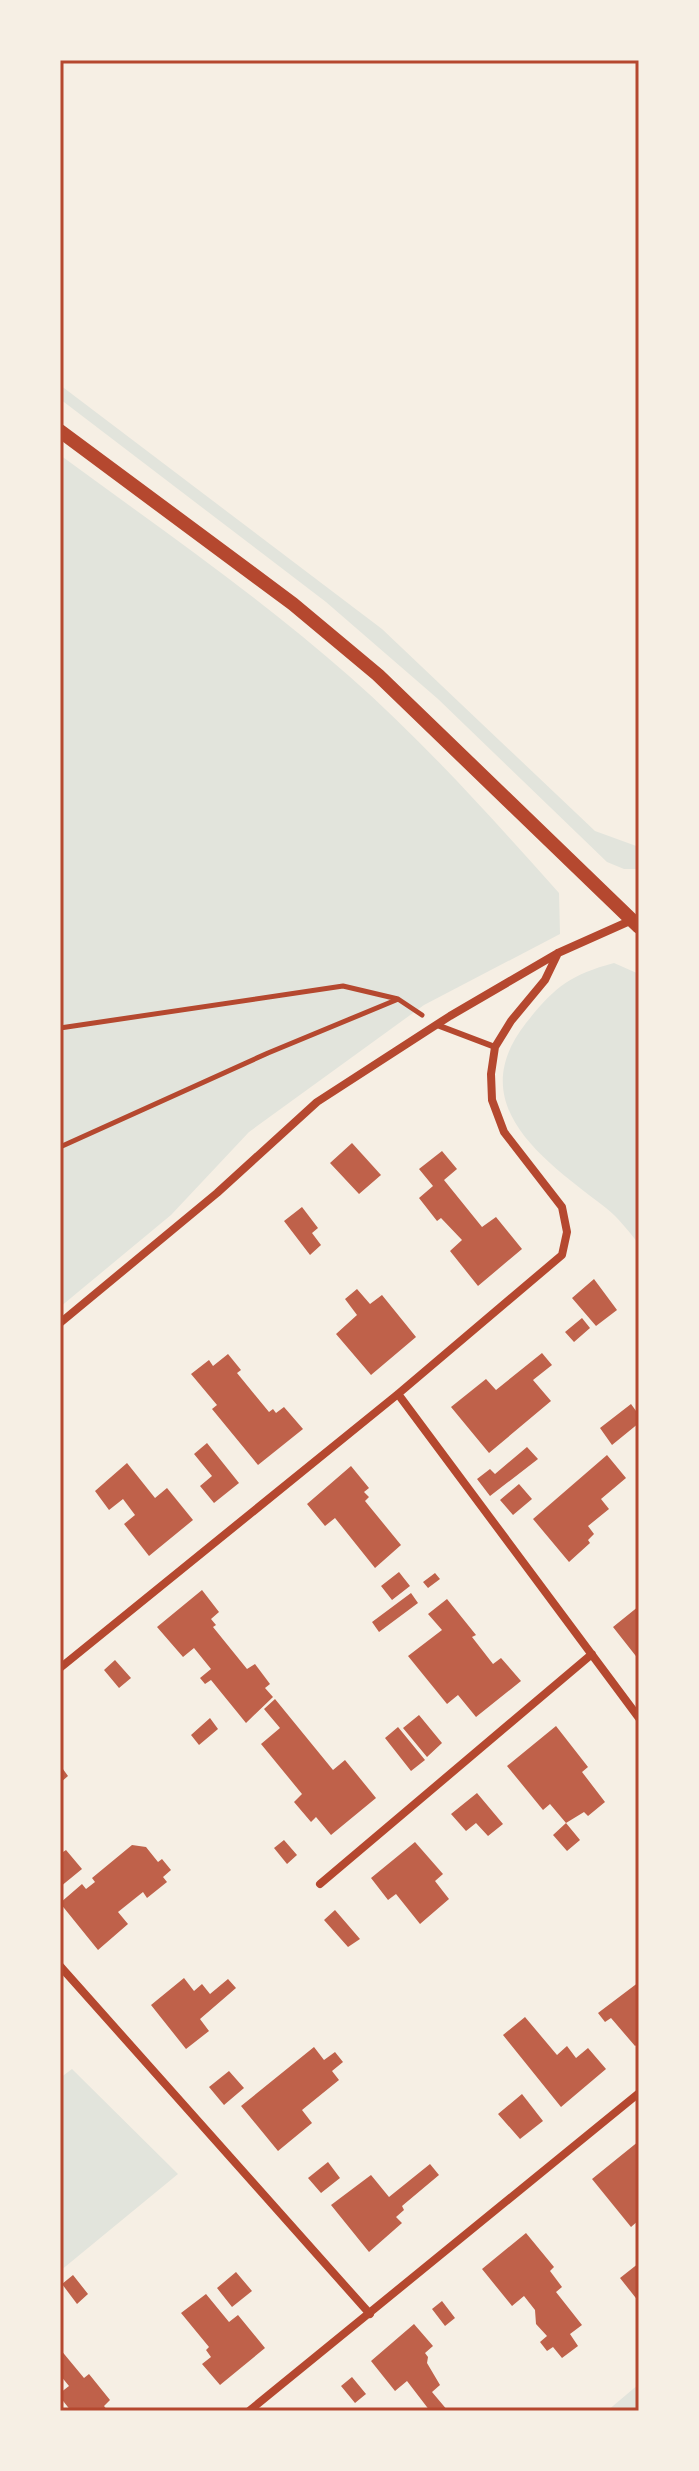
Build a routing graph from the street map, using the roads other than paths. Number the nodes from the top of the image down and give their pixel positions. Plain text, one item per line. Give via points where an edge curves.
1 (60, 431) edge
2 (637, 921) edge
3 (558, 953) junction
4 (437, 1025) junction
5 (495, 1047) junction
6 (60, 1323) edge
7 (398, 1394) junction
8 (592, 1654) junction
9 (60, 1668) edge
10 (639, 1718) edge
11 (320, 1884) dead end
12 (60, 1966) edge
13 (639, 2093) edge
14 (370, 2314) junction
15 (249, 2411) edge

1 - 2 street via 293,604 378,675
2 - 3 street
3 - 4 street
3 - 5 street via 545,980
4 - 5 lane
4 - 6 street via 317,1102
5 - 7 street via 492,1100 504,1132 562,1207 567,1232 562,1255
7 - 8 street
7 - 9 street
8 - 10 street
8 - 11 street
12 - 14 street
13 - 14 street
14 - 15 street

